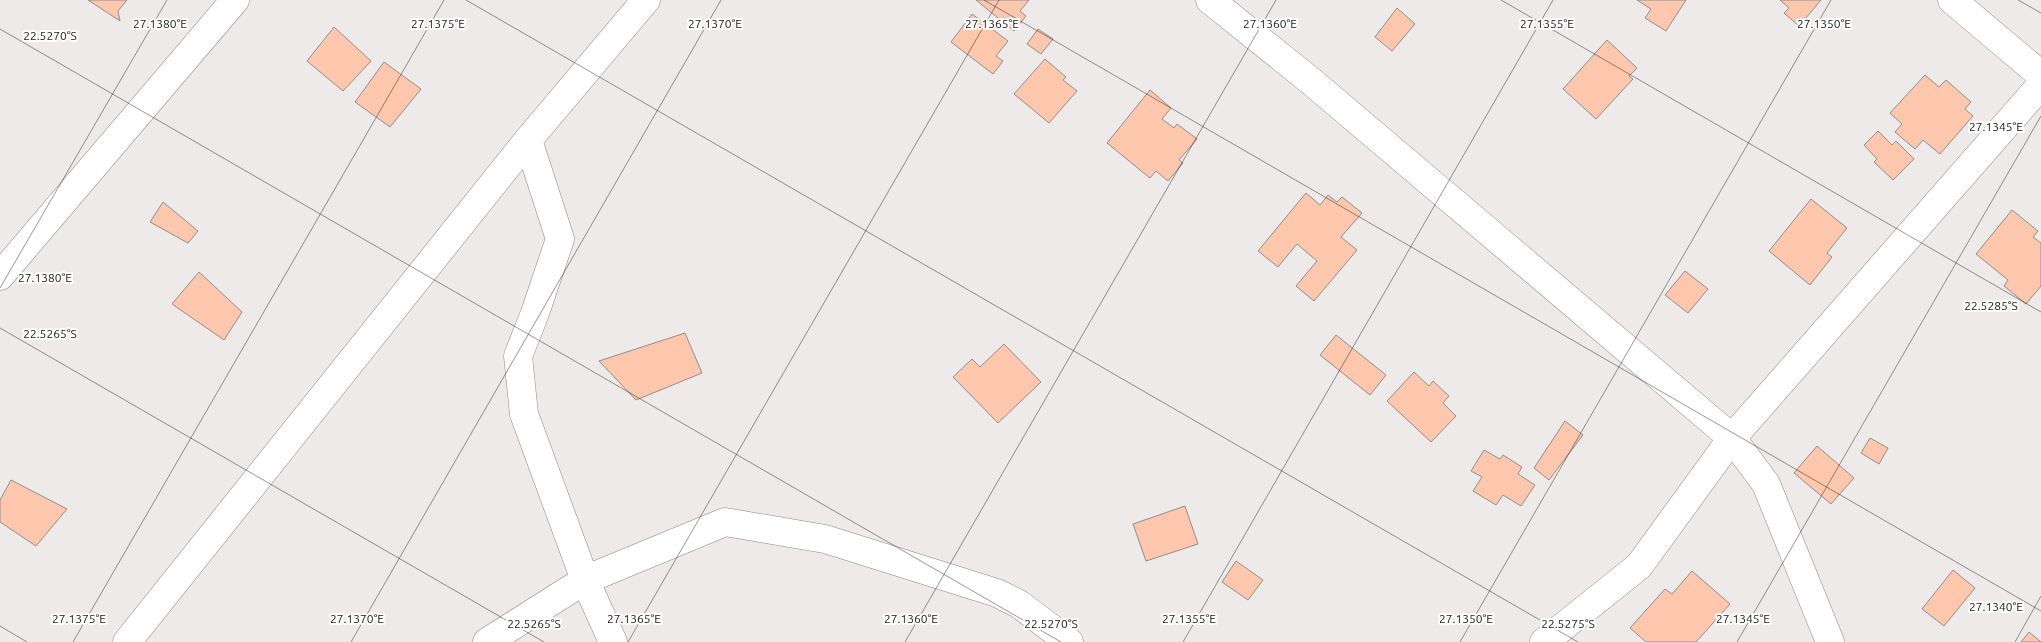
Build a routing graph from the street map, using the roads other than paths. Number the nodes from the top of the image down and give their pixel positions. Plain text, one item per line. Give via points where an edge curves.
1 (235, 0) edge
2 (646, 0) edge
3 (1210, 0) edge
4 (1952, 0) edge
5 (2041, 75) edge
6 (2041, 85) edge
7 (528, 140) junction
8 (0, 276) edge
9 (1732, 438) junction
10 (585, 580) junction
11 (126, 642) edge
12 (487, 642) edge
13 (613, 642) edge
14 (1069, 642) edge
15 (1544, 642) edge
16 (1830, 642) edge

1 - 8 street
2 - 7 street
3 - 9 street
4 - 5 street
6 - 9 street
7 - 10 street via 560,240 518,356 524,414
7 - 11 street
9 - 15 street via 1639,566
9 - 16 street via 1766,484
10 - 12 street
10 - 13 street
10 - 14 street via 725,522 825,539 997,593 1019,604

